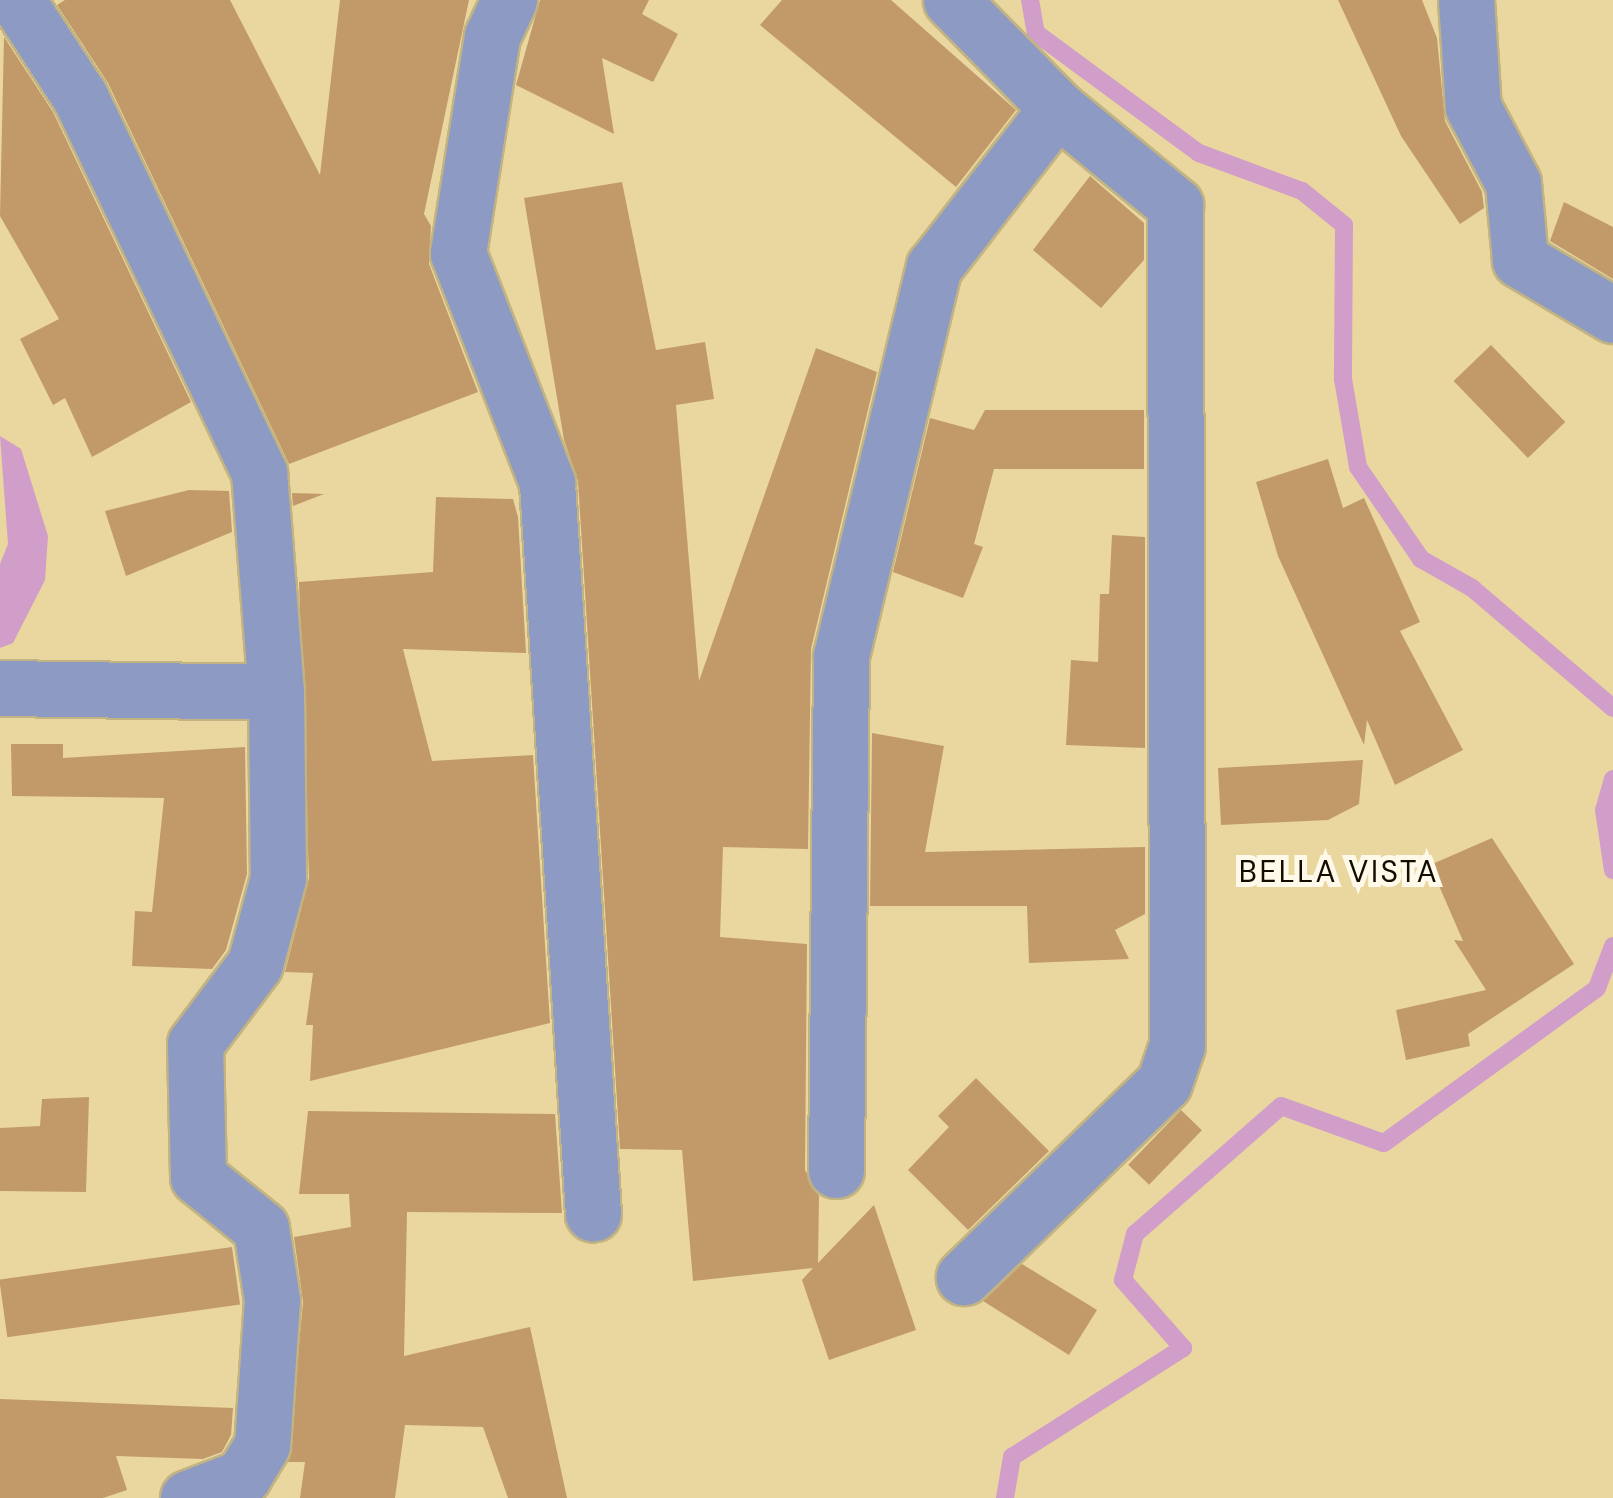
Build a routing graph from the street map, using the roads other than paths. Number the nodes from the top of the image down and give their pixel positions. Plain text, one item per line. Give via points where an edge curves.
1 (17, 0) edge
2 (509, 0) edge
3 (951, 0) edge
4 (1466, 0) edge
5 (1056, 108) junction
6 (1613, 315) edge
7 (0, 688) edge
8 (276, 692) junction
9 (836, 1170) dead end
10 (593, 1214) dead end
11 (964, 1277) dead end
12 (188, 1498) edge

1 - 8 street via 80,98 259,472
2 - 10 street via 492,36 458,252 547,484
3 - 5 street
4 - 6 street via 1473,107 1513,183 1520,260
5 - 9 street via 934,267 841,656
5 - 11 street via 1175,205 1178,1045 1164,1083
7 - 8 street
8 - 12 street via 278,878 255,964 195,1044 198,1177 261,1228 272,1300 262,1445 243,1477

